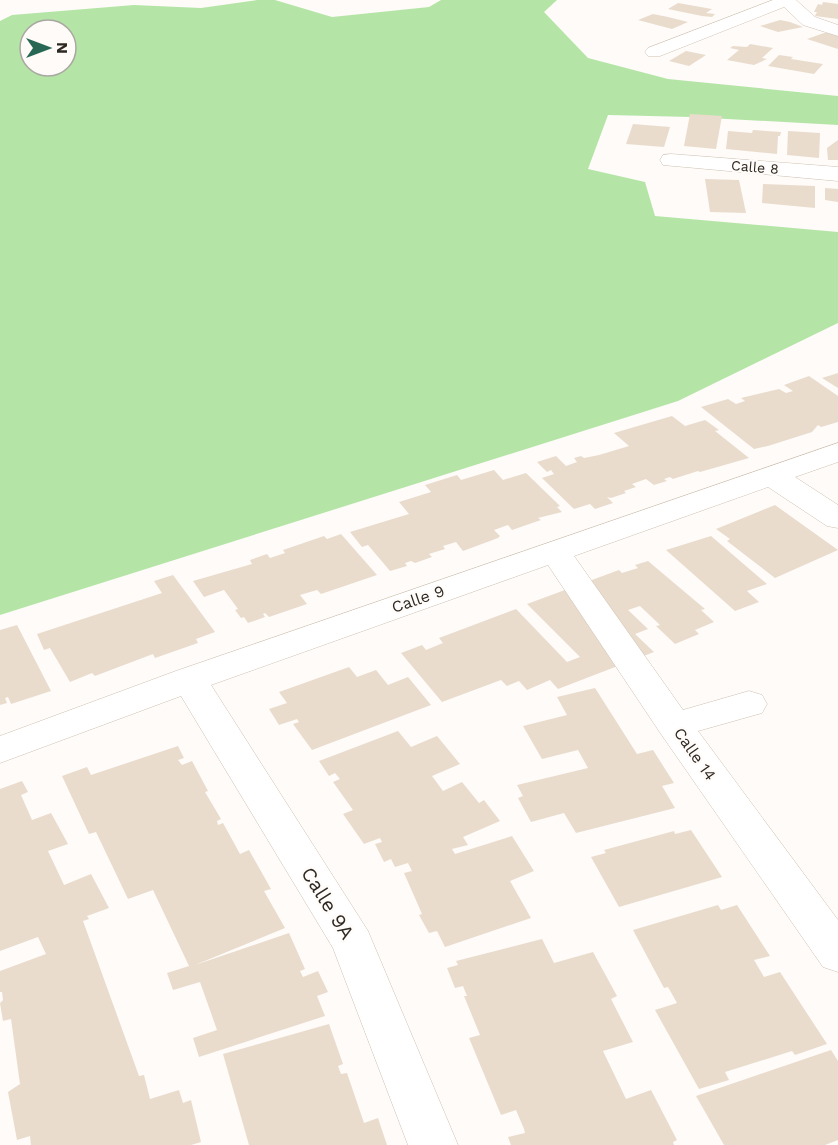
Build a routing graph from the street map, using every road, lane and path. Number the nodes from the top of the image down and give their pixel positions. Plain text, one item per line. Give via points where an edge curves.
1 (788, 0) edge
2 (838, 31) edge
3 (654, 52) dead end
4 (671, 160) dead end
5 (838, 174) edge
6 (838, 452) edge
7 (770, 475) junction
8 (838, 519) edge
9 (554, 551) junction
10 (189, 680) junction
11 (749, 704) dead end
12 (674, 725) junction
13 (0, 750) edge
14 (821, 909) edge
15 (838, 954) edge
16 (433, 1145) edge

1 - 2 street via 809,21
1 - 3 street
4 - 5 street, Calle 8
6 - 7 street, Calle 9
7 - 8 street
7 - 9 street, Calle 9
9 - 10 street, Calle 9
9 - 12 street, Calle 14
10 - 13 street, Calle 9
10 - 16 street, Calle 9A via 353,943
11 - 12 street
12 - 14 street, Calle 14
14 - 15 street, Calle 14

